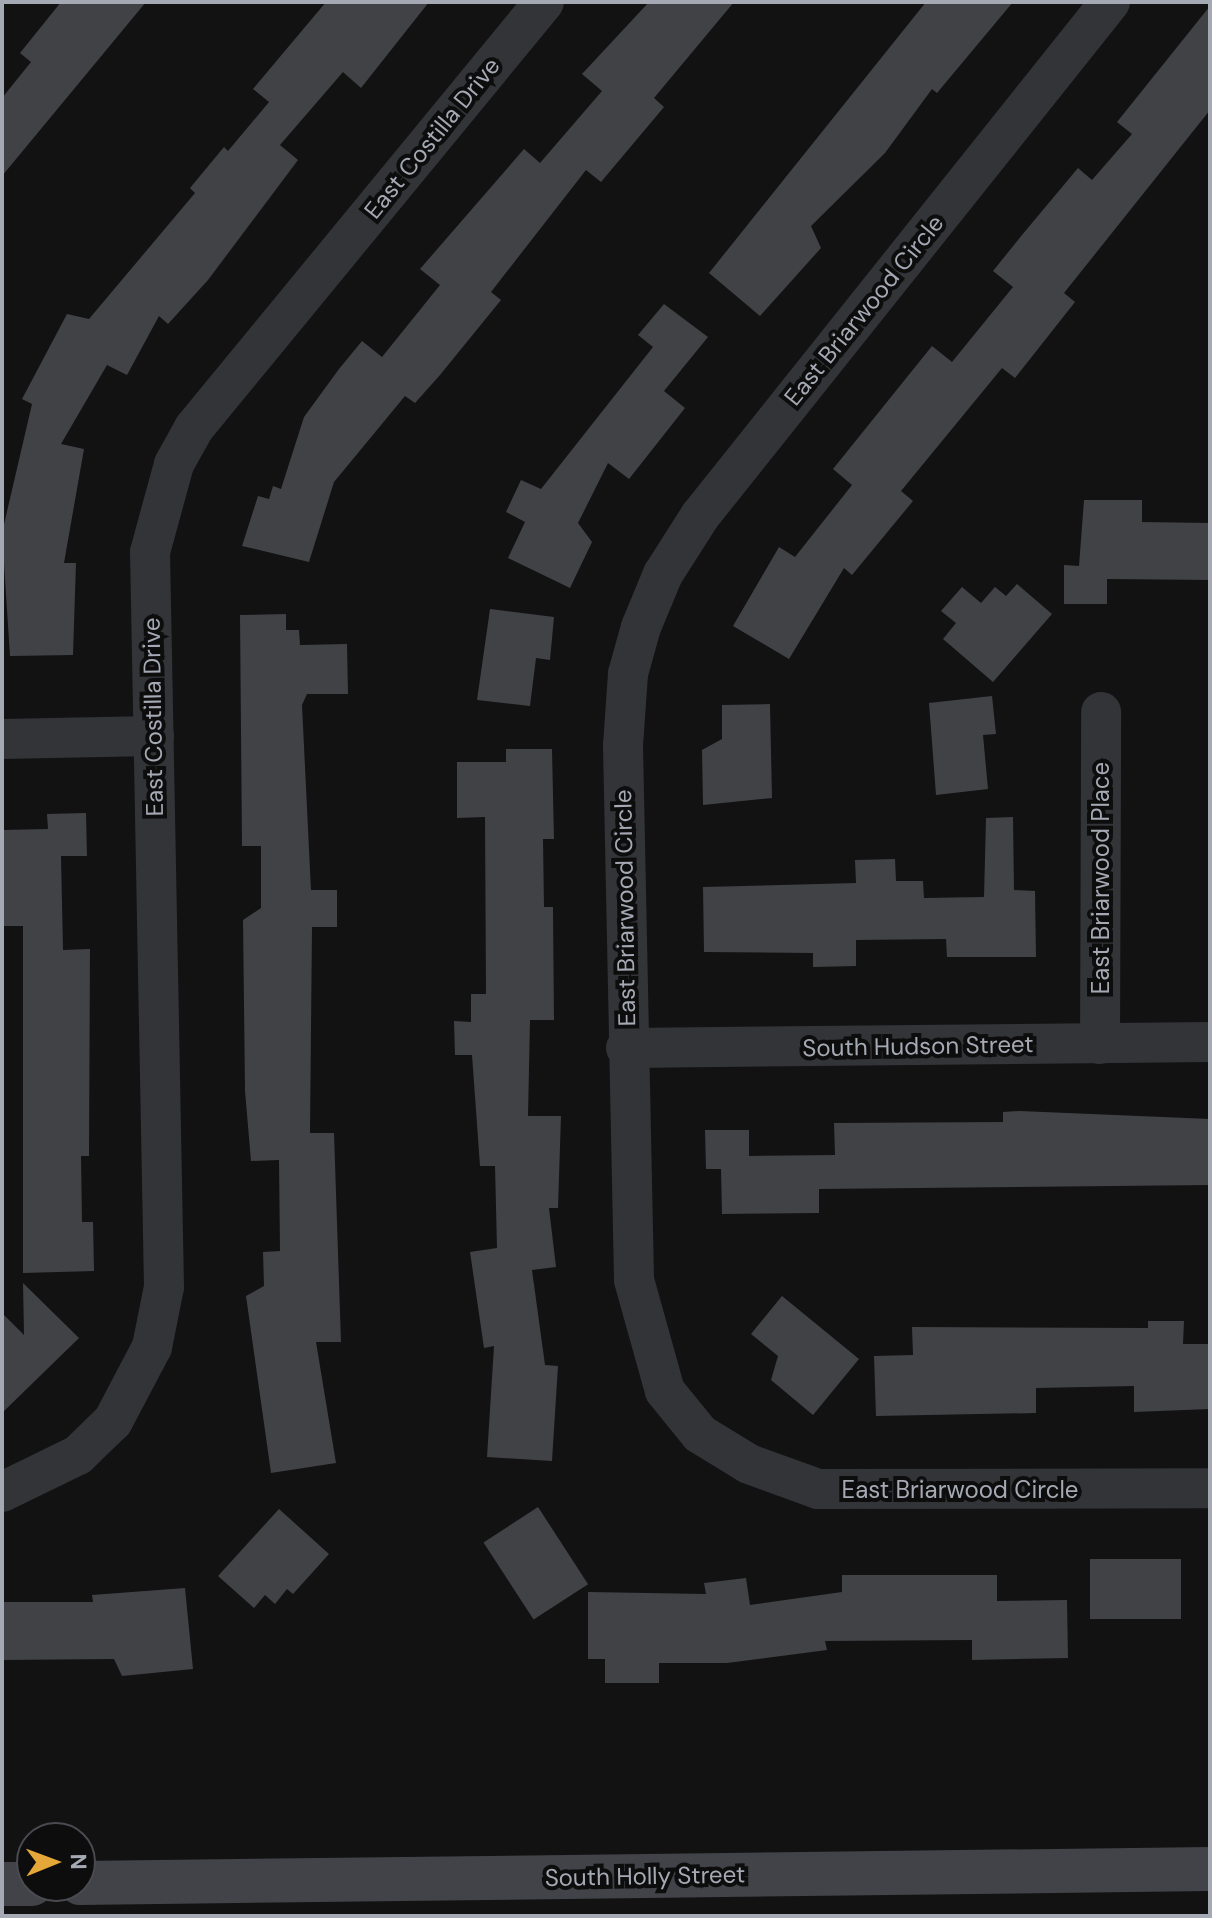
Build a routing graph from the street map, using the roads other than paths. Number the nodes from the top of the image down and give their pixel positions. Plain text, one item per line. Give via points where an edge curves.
1 (544, 2) edge
2 (1110, 2) edge
3 (1101, 712) dead end
4 (154, 736) junction
5 (2, 739) edge
6 (1210, 1042) edge
7 (1100, 1044) junction
8 (626, 1048) junction
9 (1210, 1488) edge
10 (2, 1492) edge
11 (1210, 1869) edge
12 (96, 1883) edge

1 - 4 street, East Costilla Drive via 181,452 150,552
2 - 8 street, East Briarwood Circle via 700,516 663,574 628,674
3 - 7 street, East Briarwood Place
4 - 5 street
4 - 10 street, East Costilla Drive via 161,1302 152,1347 113,1421 78,1455
6 - 7 street, South Hudson Street
7 - 8 street, South Hudson Street
8 - 9 street, East Briarwood Circle via 634,1280 665,1391 700,1434 749,1464 818,1489
11 - 12 main road, South Holly Street

